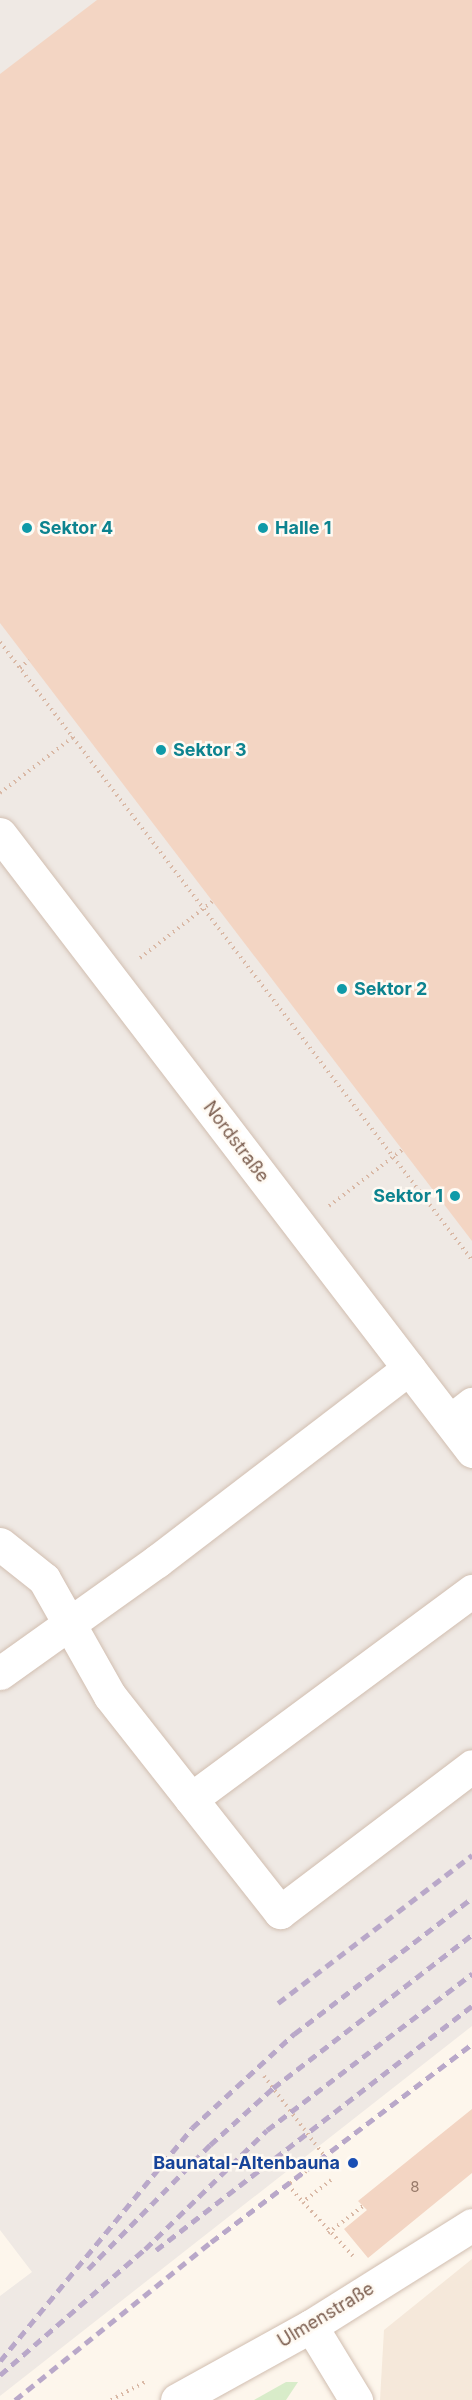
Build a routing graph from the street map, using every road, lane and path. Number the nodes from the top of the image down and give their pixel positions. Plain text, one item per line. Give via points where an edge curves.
1 (0, 642) edge
2 (29, 660) dead end
3 (20, 668) junction
4 (73, 737) junction
5 (0, 793) edge
6 (0, 834) edge
7 (213, 902) dead end
8 (204, 909) junction
9 (112, 979) junction
10 (402, 1150) dead end
11 (393, 1157) junction
12 (301, 1227) junction
13 (472, 1260) edge
14 (409, 1368) junction
15 (461, 1413) edge
16 (472, 1451) edge
17 (0, 1544) edge
18 (472, 1591) edge
19 (68, 1623) junction
20 (0, 1673) edge
21 (472, 1766) edge
22 (191, 1799) junction
23 (264, 2076) dead end
24 (330, 2180) dead end
25 (303, 2202) junction
26 (363, 2206) dead end
27 (472, 2225) edge
28 (328, 2233) junction
29 (356, 2259) dead end
30 (311, 2326) junction
31 (151, 2379) dead end
32 (111, 2400) edge
33 (177, 2400) edge
34 (356, 2400) edge

1 - 3 path
2 - 3 path
3 - 4 path
4 - 5 path
4 - 8 path
6 - 9 street, Nordstraße
7 - 8 path
8 - 9 path
8 - 11 path
9 - 12 street, Nordstraße
10 - 11 path
11 - 12 path
11 - 13 path
12 - 14 street, Nordstraße
14 - 15 street, Nordstraße
14 - 19 street via 158,1561
15 - 16 street, Nordstraße
17 - 19 street via 44,1579
18 - 22 street
19 - 20 street
19 - 22 street via 110,1696
21 - 22 street via 280,1912
23 - 25 path via 325,2157 288,2185
24 - 25 path
25 - 28 path
26 - 28 path
27 - 30 street, Ulmenstraße
28 - 29 path
30 - 33 street, Ulmenstraße
30 - 34 street
31 - 32 path

